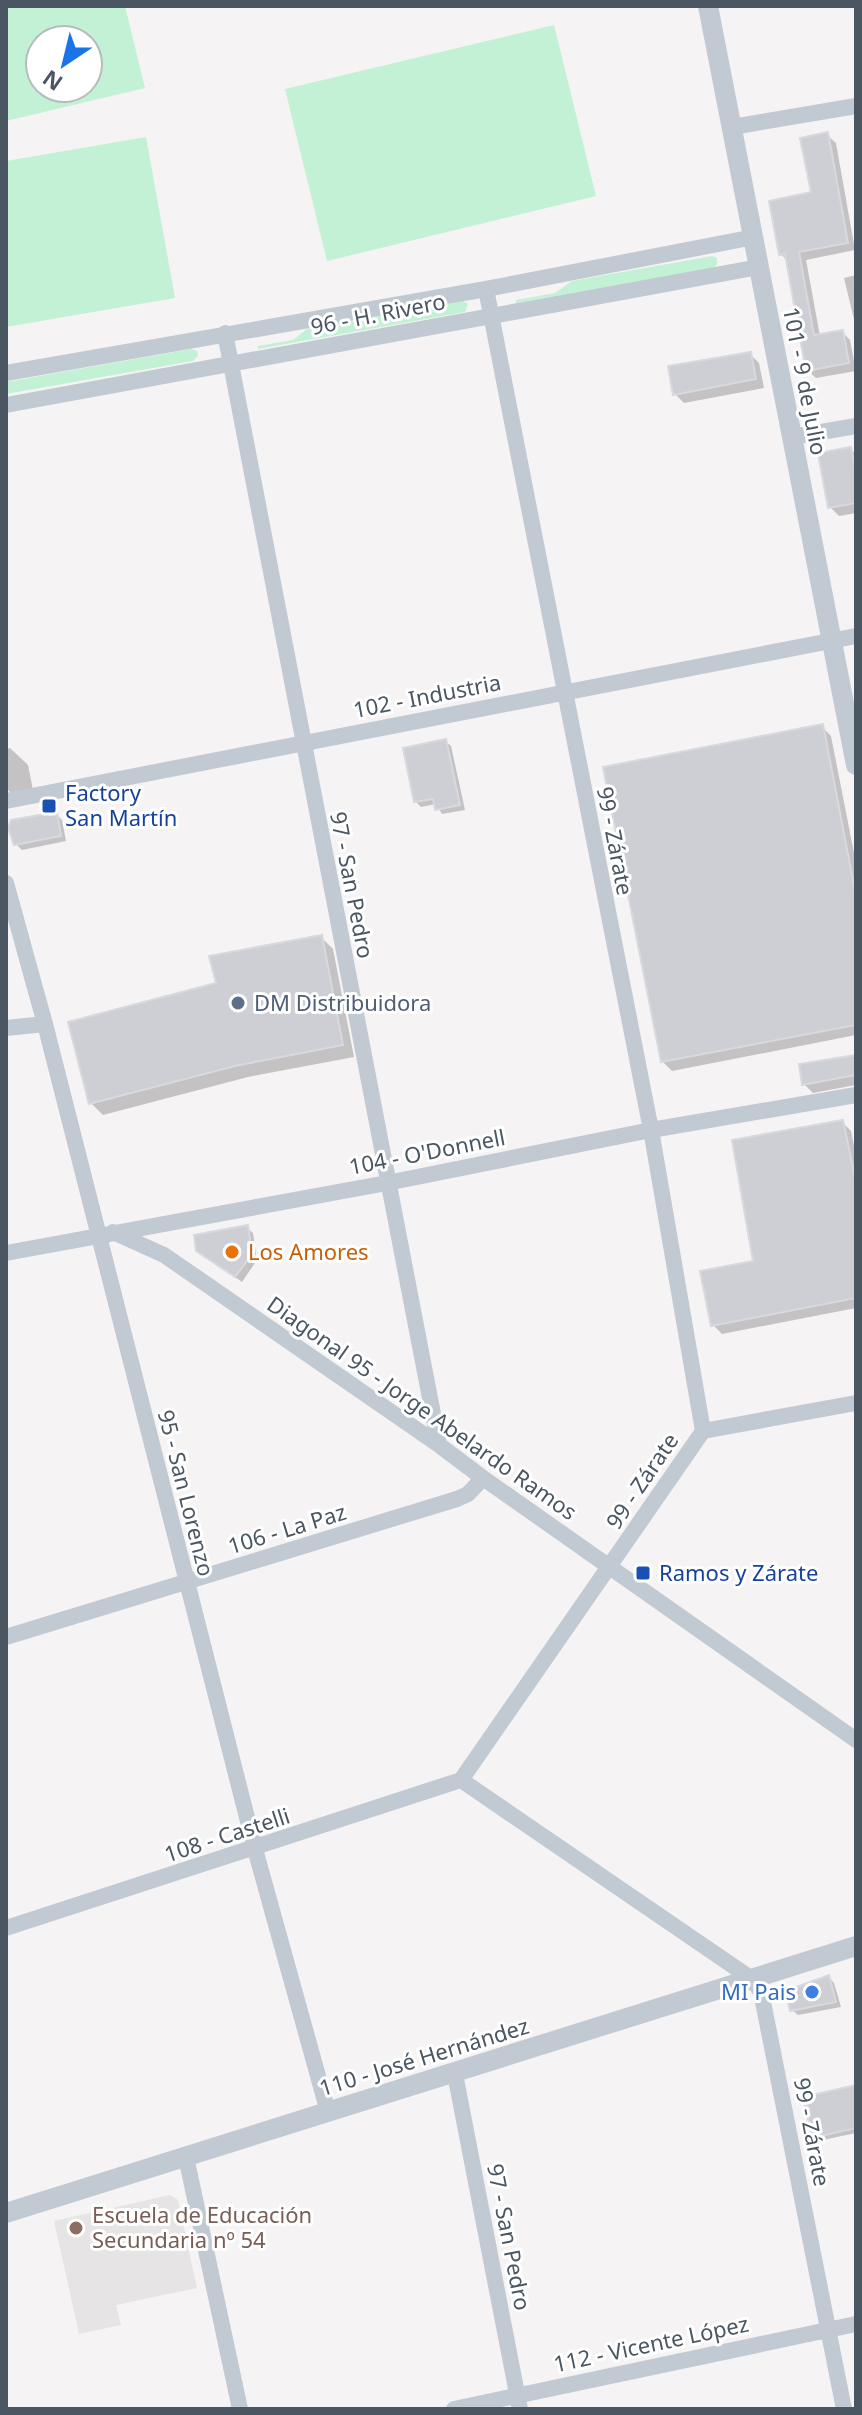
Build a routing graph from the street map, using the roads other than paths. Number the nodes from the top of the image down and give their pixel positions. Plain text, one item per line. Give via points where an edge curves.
1 (708, 6) edge
2 (856, 106) edge
3 (732, 127) junction
4 (754, 237) junction
5 (759, 267) junction
6 (486, 289) junction
7 (491, 315) junction
8 (225, 333) junction
9 (231, 363) junction
10 (6, 373) edge
11 (6, 405) edge
12 (856, 426) edge
13 (792, 437) junction
14 (856, 636) edge
15 (832, 640) junction
16 (563, 693) junction
17 (302, 743) junction
18 (856, 765) edge
19 (6, 801) edge
20 (6, 883) edge
21 (45, 1024) junction
22 (6, 1028) edge
23 (856, 1095) edge
24 (651, 1130) junction
25 (387, 1183) junction
26 (106, 1234) junction
27 (6, 1253) edge
28 (856, 1403) edge
29 (703, 1431) junction
30 (439, 1445) junction
31 (483, 1478) junction
32 (610, 1567) junction
33 (185, 1584) junction
34 (6, 1637) edge
35 (856, 1740) edge
36 (461, 1780) junction
37 (255, 1849) junction
38 (6, 1928) edge
39 (856, 1946) edge
40 (752, 1979) junction
41 (455, 2074) junction
42 (328, 2112) junction
43 (186, 2157) junction
44 (6, 2213) edge
45 (856, 2324) edge
46 (828, 2329) junction
47 (519, 2402) edge
48 (240, 2409) edge
49 (454, 2409) edge
50 (844, 2409) edge

1 - 3 street, 101 - 9 de Julio
2 - 3 street
3 - 4 street, 101 - 9 de Julio
4 - 5 street, 101 - 9 de Julio
4 - 6 street, 96 - H. Rivero
5 - 7 street, 96 - H. Rivero
5 - 13 street, 101 - 9 de Julio
6 - 7 street, 99 - Zárate
6 - 8 street, 96 - H. Rivero
7 - 9 street, 96 - H. Rivero
7 - 16 street, 99 - Zárate
8 - 9 street, 97 - San Pedro
8 - 10 street, 96 - H. Rivero
9 - 11 street, 96 - H. Rivero
9 - 17 street, 97 - San Pedro
12 - 13 street
13 - 15 street, 101 - 9 de Julio
14 - 15 street, 102 - Industria
15 - 16 street, 102 - Industria
15 - 18 street, 101 - 9 de Julio
16 - 17 street, 102 - Industria
16 - 24 street, 99 - Zárate
17 - 19 street, 102 - Industria
17 - 25 street, 97 - San Pedro
20 - 21 street, 95 - San Lorenzo
21 - 22 street
21 - 26 street, 95 - San Lorenzo
23 - 24 street, 104 - O'Donnell
24 - 25 street, 104 - O'Donnell
24 - 29 street, 99 - Zárate
25 - 26 street, 104 - O'Donnell
25 - 30 street, 97 - San Pedro
26 - 27 street, 104 - O'Donnell
26 - 30 street, Diagonal 95 - Jorge Abelardo Ramos via 164,1255
26 - 33 street, 95 - San Lorenzo
28 - 29 street
29 - 32 street, 99 - Zárate
30 - 31 street, Diagonal 95 - Jorge Abelardo Ramos
31 - 32 street, Diagonal 95 - Jorge Abelardo Ramos
31 - 33 street, 106 - La Paz via 457,1499
32 - 35 street, Diagonal 95 - Jorge Abelardo Ramos
32 - 36 street, 99 - Zárate
33 - 34 street, 106 - La Paz
33 - 37 street, 95 - San Lorenzo
36 - 37 street, 108 - Castelli
36 - 40 street
37 - 38 street, 108 - Castelli
37 - 42 street, 95 - San Lorenzo
39 - 40 street, 110 - José Hernández
40 - 41 street, 110 - José Hernández
40 - 46 street, 99 - Zárate via 765,2002
41 - 42 street, 110 - José Hernández
41 - 47 street, 97 - San Pedro
42 - 43 street, 110 - José Hernández
43 - 44 street, 110 - José Hernández
43 - 48 street
45 - 46 street, 112 - Vicente López
46 - 47 street, 112 - Vicente López
46 - 50 street, 99 - Zárate
47 - 49 street, 112 - Vicente López

